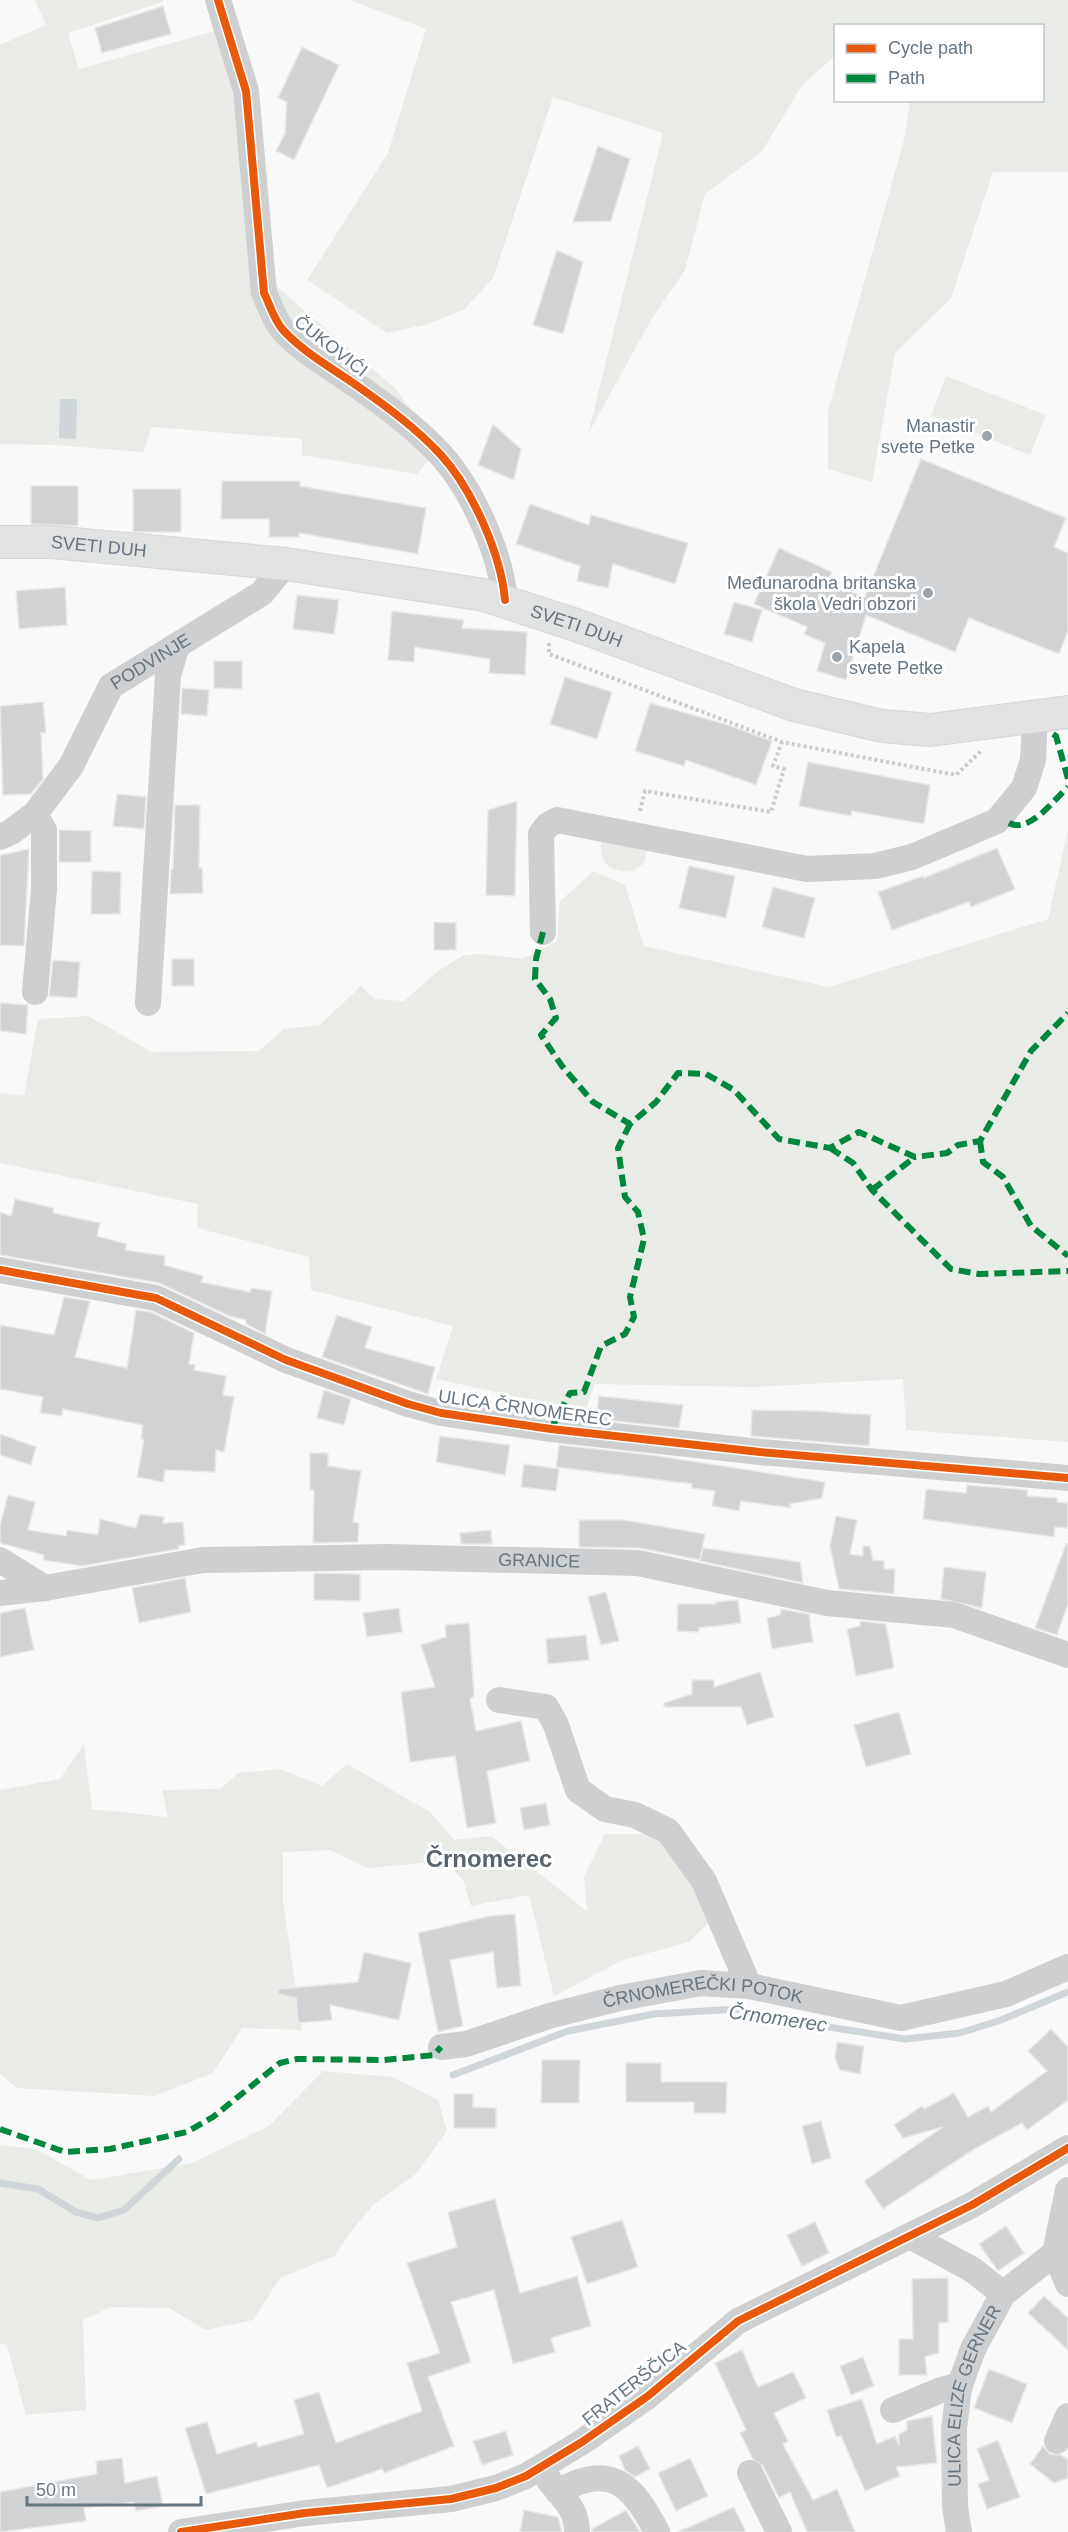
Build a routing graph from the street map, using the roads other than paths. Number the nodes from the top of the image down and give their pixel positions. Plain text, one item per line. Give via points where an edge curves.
1 (218, 0) edge
2 (0, 542) edge
3 (286, 564) junction
4 (505, 600) junction
5 (177, 645) junction
6 (1068, 712) edge
7 (1035, 717) junction
8 (35, 814) junction
9 (0, 837) edge
10 (543, 932) dead end
11 (35, 992) dead end
12 (148, 1003) dead end
13 (0, 1270) edge
14 (1068, 1478) edge
15 (0, 1560) edge
16 (45, 1588) junction
17 (0, 1593) edge
18 (1068, 1655) edge
19 (499, 1700) dead end
20 (1068, 1966) edge
21 (749, 1986) junction
22 (441, 2047) dead end
23 (1068, 2148) edge
24 (1068, 2190) edge
25 (910, 2236) junction
26 (1055, 2253) junction
27 (1068, 2284) edge
28 (1003, 2294) junction
29 (960, 2385) junction
30 (893, 2410) dead end
31 (1068, 2416) edge
32 (1057, 2441) dead end
33 (539, 2469) junction
34 (750, 2473) dead end
35 (558, 2492) junction
36 (181, 2532) edge
37 (577, 2532) edge
38 (657, 2532) edge
39 (779, 2532) edge
40 (959, 2532) edge

1 - 4 street, ČUKOVIĆI via 246,91 264,293 274,315 282,329 301,346 402,418 442,456 463,486 492,544 503,577
2 - 3 main road, SVETI DUH via 51,542
3 - 4 main road, SVETI DUH
3 - 5 street, PODVINJE via 262,593
4 - 7 main road, SVETI DUH via 794,705 852,721 930,730
5 - 8 street, PODVINJE via 111,686 71,766
5 - 12 street via 168,676
6 - 7 main road, SVETI DUH
7 - 10 street via 1033,760 1024,788 997,821 912,857 875,866 807,869 557,820 541,834
8 - 9 street, PODVINJE
8 - 11 street via 44,830 44,889
13 - 14 street, ULICA ČRNOMEREC via 156,1298 286,1360 441,1413 760,1452
15 - 16 street
16 - 17 street, GRANICE
16 - 18 street, GRANICE via 203,1560 389,1557 638,1563 827,1603 954,1614
19 - 21 street via 546,1707 578,1790 605,1809 635,1815 668,1831 704,1881
20 - 21 street, ČRNOMEREČKI POTOK via 1006,1994 901,2018
21 - 22 street, ČRNOMEREČKI POTOK via 701,1983 620,1998 549,2016 466,2044
23 - 25 street, FRATERŠČICA via 972,2205
24 - 26 street
25 - 28 street via 973,2270
25 - 33 street, FRATERŠČICA via 738,2321 648,2396
26 - 27 street
26 - 28 street, ULICA ELIZE GERNER
28 - 29 street, ULICA ELIZE GERNER via 973,2349
29 - 30 street
29 - 40 street, ULICA ELIZE GERNER via 954,2429
31 - 32 street
33 - 35 street
33 - 36 street, FRATERŠČICA via 496,2488 451,2499 305,2513
34 - 39 street
35 - 37 street via 571,2506
35 - 38 street via 582,2479 613,2480 632,2491

